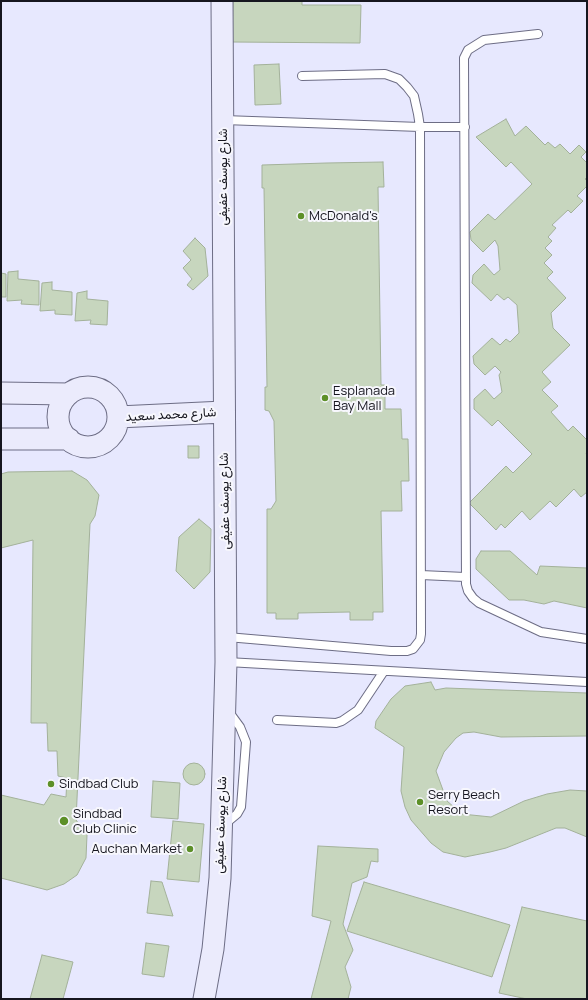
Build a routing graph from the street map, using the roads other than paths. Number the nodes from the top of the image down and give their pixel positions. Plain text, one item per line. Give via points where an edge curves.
1 (222, 1) edge
2 (538, 34) dead end
3 (302, 76) dead end
4 (223, 120) junction
5 (420, 127) junction
6 (464, 127) junction
7 (1, 393) edge
8 (69, 394) junction
9 (224, 412) junction
10 (118, 417) junction
11 (1, 439) edge
12 (69, 439) junction
13 (421, 575) junction
14 (465, 577) junction
15 (226, 637) junction
16 (587, 639) edge
17 (226, 662) junction
18 (384, 671) junction
19 (587, 682) edge
20 (277, 720) dead end
21 (204, 999) edge

1 - 4 street, شارع يوسف عفيفى
2 - 6 lane via 484,40 468,50 464,58
3 - 5 lane via 385,74 399,79 414,96
4 - 5 lane
4 - 9 street, شارع يوسف عفيفى
5 - 6 lane
5 - 13 lane
6 - 14 lane
7 - 8 street
8 - 10 street via 84,387 101,390 114,401
8 - 12 street via 63,401 58,417 63,433
9 - 10 street, شارع محمد سعيد
9 - 15 street, شارع يوسف عفيفى
10 - 12 street via 113,433 101,444 84,446
11 - 12 street
13 - 14 lane
13 - 15 lane via 420,640 407,651 391,652
14 - 16 lane via 468,591 479,603 541,632
15 - 17 street, شارع يوسف عفيفى
17 - 18 lane
17 - 21 street, شارع يوسف عفيفى via 220,878 214,942
18 - 19 lane
18 - 20 lane via 358,710 342,721 336,723

